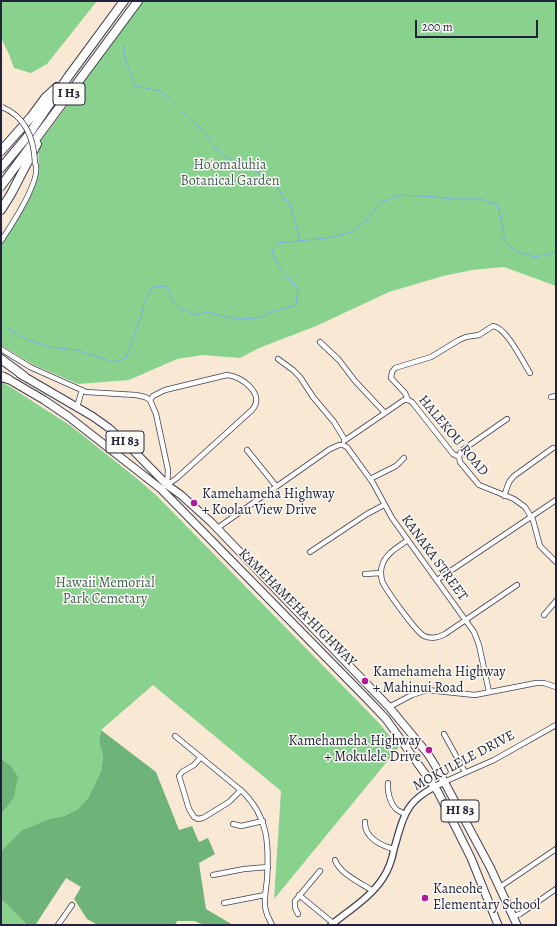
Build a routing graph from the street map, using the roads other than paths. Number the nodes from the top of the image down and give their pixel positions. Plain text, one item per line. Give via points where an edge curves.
1 (124, 1) edge
2 (138, 1) edge
3 (68, 77) junction
4 (2, 107) edge
5 (47, 124) junction
6 (1, 151) edge
7 (1, 168) edge
8 (1, 186) edge
9 (1, 210) edge
10 (1, 241) edge
11 (320, 342) dead end
12 (1, 348) edge
13 (278, 359) dead end
14 (1, 360) edge
15 (530, 373) dead end
16 (24, 376) joint
17 (3, 377) edge
18 (82, 390) junction
19 (150, 400) junction
20 (408, 400) junction
21 (77, 407) junction
22 (385, 413) junction
23 (69, 417) junction
24 (507, 419) dead end
25 (344, 442) junction
26 (553, 448) dead end
27 (247, 450) dead end
28 (459, 457) junction
29 (404, 458) dead end
30 (370, 479) junction
31 (276, 486) junction
32 (164, 487) junction
33 (504, 496) junction
34 (556, 500) edge
35 (384, 505) junction
36 (532, 516) junction
37 (216, 529) junction
38 (208, 537) junction
39 (408, 540) junction
40 (310, 552) dead end
41 (556, 562) edge
42 (381, 573) junction
43 (365, 574) dead end
44 (437, 580) junction
45 (517, 585) dead end
46 (273, 587) junction
47 (265, 595) junction
48 (556, 601) edge
49 (544, 615) dead end
50 (466, 620) junction
51 (556, 687) edge
52 (489, 692) junction
53 (389, 707) junction
54 (378, 712) junction
55 (556, 725) edge
56 (444, 734) dead end
57 (175, 736) dead end
58 (201, 757) junction
59 (465, 772) junction
60 (444, 782) junction
61 (388, 784) dead end
62 (434, 787) junction
63 (241, 790) junction
64 (404, 814) junction
65 (263, 821) junction
66 (365, 822) dead end
67 (233, 824) dead end
68 (556, 848) edge
69 (394, 849) junction
70 (335, 860) dead end
71 (268, 868) junction
72 (320, 871) dead end
73 (213, 875) dead end
74 (500, 887) junction
75 (556, 889) edge
76 (373, 891) junction
77 (265, 895) junction
78 (299, 895) junction
79 (224, 903) dead end
80 (72, 905) dead end
81 (298, 914) dead end
82 (514, 916) junction
83 (332, 924) edge
84 (58, 925) edge
85 (272, 925) edge
86 (498, 925) edge
87 (511, 925) edge
88 (517, 925) edge

1 - 3 highway, I H3
2 - 5 highway, I H3
3 - 6 highway via 45,98
3 - 7 highway, I H3 via 27,137
4 - 10 street, bridge via 16,115 26,126 32,140 34,163 37,167 30,191
5 - 8 highway, I H3
5 - 9 highway
11 - 22 street
12 - 18 street via 30,367
13 - 25 street, KANAKA STREET via 300,377 312,397 334,422
14 - 16 highway
15 - 20 street via 508,337 498,327 493,326 479,335 459,340 431,357 395,368 391,378
16 - 21 main road, KAMEHAMEHA HIGHWAY / HI 83
17 - 23 main road, KAMEHAMEHA HIGHWAY / HI 83
18 - 19 street via 136,395
18 - 21 street
19 - 32 street via 156,414 168,470
19 - 32 street via 165,390 227,375 240,379 257,397 252,410
20 - 22 street, HALEKOU ROAD
20 - 28 street, HALEKOU ROAD via 453,454
21 - 23 main road
21 - 32 main road, KAMEHAMEHA HIGHWAY / HI 83 via 115,434
22 - 25 street, HALEKOU ROAD
23 - 32 main road, KAMEHAMEHA HIGHWAY / HI 83
24 - 28 street via 461,452
25 - 30 street, KANAKA STREET
25 - 31 street, HALEKOU ROAD
26 - 33 street via 514,476
27 - 31 street
28 - 33 street, HALEKOU ROAD via 460,462 477,483
29 - 30 street via 394,467
30 - 35 street, KANAKA STREET
31 - 37 street, HALEKOU ROAD
32 - 37 main road, HI 83 via 181,495
32 - 38 main road, KAMEHAMEHA HIGHWAY / HI 83
33 - 36 street, HALEKOU ROAD via 521,504
34 - 36 street
35 - 39 street, KANAKA STREET
35 - 40 street
36 - 41 street via 540,546
36 - 44 street
37 - 38 main road
37 - 46 main road, HI 83
38 - 47 main road, KAMEHAMEHA HIGHWAY / HI 83
39 - 42 street via 387,556
39 - 44 street, KANAKA STREET
42 - 43 street
42 - 50 street via 385,586 422,635 438,637
44 - 50 street, KANAKA STREET
45 - 50 street
46 - 47 main road
46 - 53 main road, HI 83
47 - 54 main road, KAMEHAMEHA HIGHWAY / HI 83
48 - 49 street
50 - 52 street, KANAKA STREET via 478,641
51 - 52 street via 536,683
52 - 53 street via 471,696 427,690
53 - 54 main road
53 - 60 main road, HI 83 via 428,754
54 - 62 main road, KAMEHAMEHA HIGHWAY / HI 83 via 386,719
55 - 59 street, MOKULELE DRIVE via 494,760
56 - 59 street
57 - 58 street
58 - 63 street
58 - 63 street via 179,776 194,818 200,819 229,802
59 - 60 street, MOKULELE DRIVE
60 - 62 street, MOKULELE DRIVE
60 - 74 main road, HI 83
61 - 64 street via 394,806
62 - 64 street, MOKULELE DRIVE via 414,799
62 - 86 main road, KAMEHAMEHA HIGHWAY / HI 83 via 471,858
63 - 65 street via 252,802
64 - 69 street, MOKULELE DRIVE
65 - 67 street via 241,826
65 - 71 street via 268,847
66 - 69 street via 366,830 375,842
68 - 74 street
69 - 76 street, MOKULELE DRIVE via 385,874
70 - 76 street via 343,871
71 - 73 street via 244,869
71 - 77 street
72 - 78 street
74 - 82 main road, HI 83
75 - 82 street
76 - 83 street, MOKULELE DRIVE
77 - 79 street
77 - 85 street via 266,911
78 - 81 street via 294,904
78 - 83 street
80 - 84 street
82 - 87 main road
82 - 88 main road, HI 83

